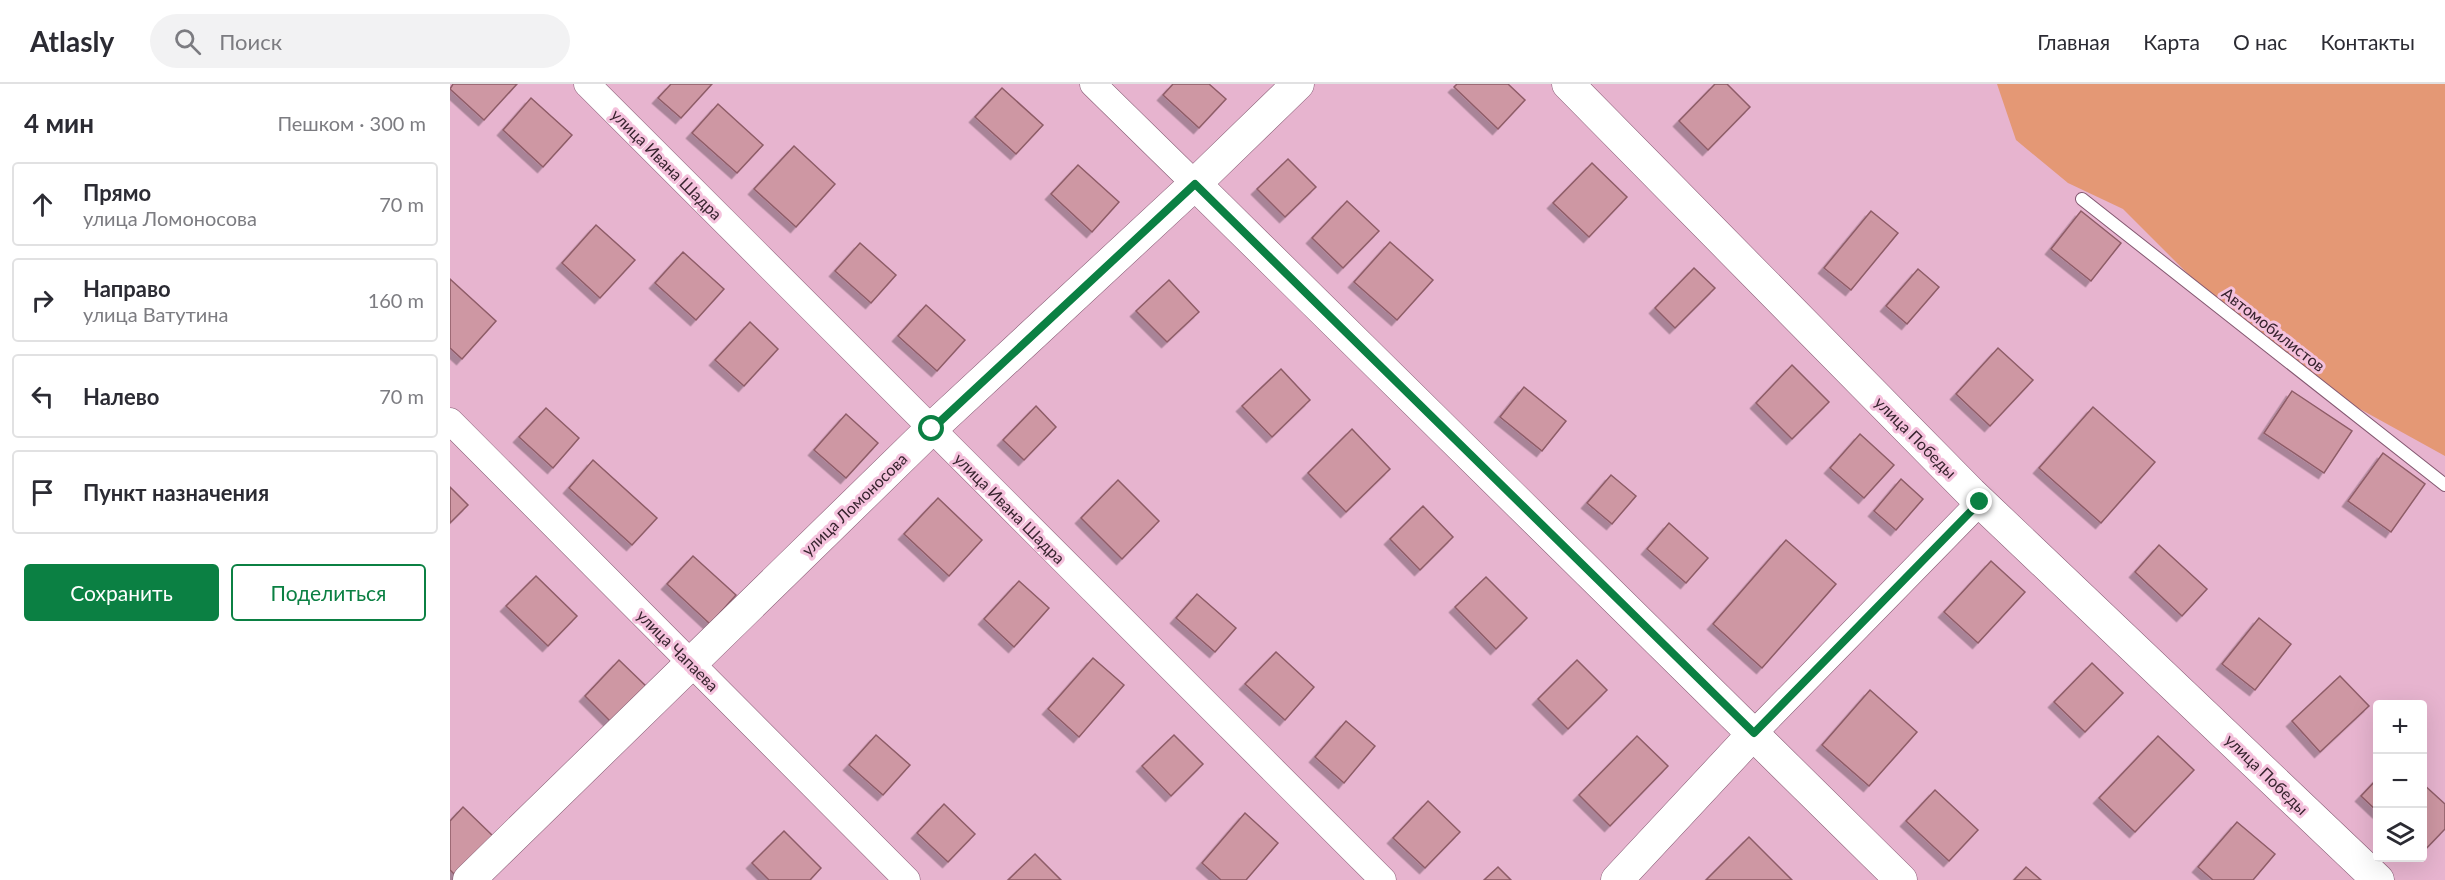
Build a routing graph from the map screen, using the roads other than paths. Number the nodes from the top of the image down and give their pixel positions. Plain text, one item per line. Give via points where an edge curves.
1 (587, 84) edge
2 (1093, 84) edge
3 (1298, 84) edge
4 (1568, 84) edge
5 (1195, 184) junction
6 (2082, 199) dead end
7 (450, 421) edge
8 (932, 429) junction
9 (2445, 485) edge
10 (1980, 502) junction
11 (691, 663) junction
12 (1754, 733) junction
13 (469, 880) edge
14 (907, 880) edge
15 (1383, 880) edge
16 (1617, 880) edge
17 (1900, 880) edge
18 (2378, 880) edge

1 - 8 street, улица Ивана Шадра
2 - 5 street
3 - 5 street, улица Ломоносова
4 - 10 street, улица Победы
5 - 8 street, улица Ломоносова
5 - 12 street
6 - 9 lane, Автомобилистов
7 - 11 street, улица Чапаева
8 - 11 street, улица Ломоносова
8 - 15 street, улица Ивана Шадра
10 - 12 street
10 - 18 street, улица Победы
11 - 13 street, улица Ломоносова
11 - 14 street, улица Чапаева
12 - 16 street
12 - 17 street

